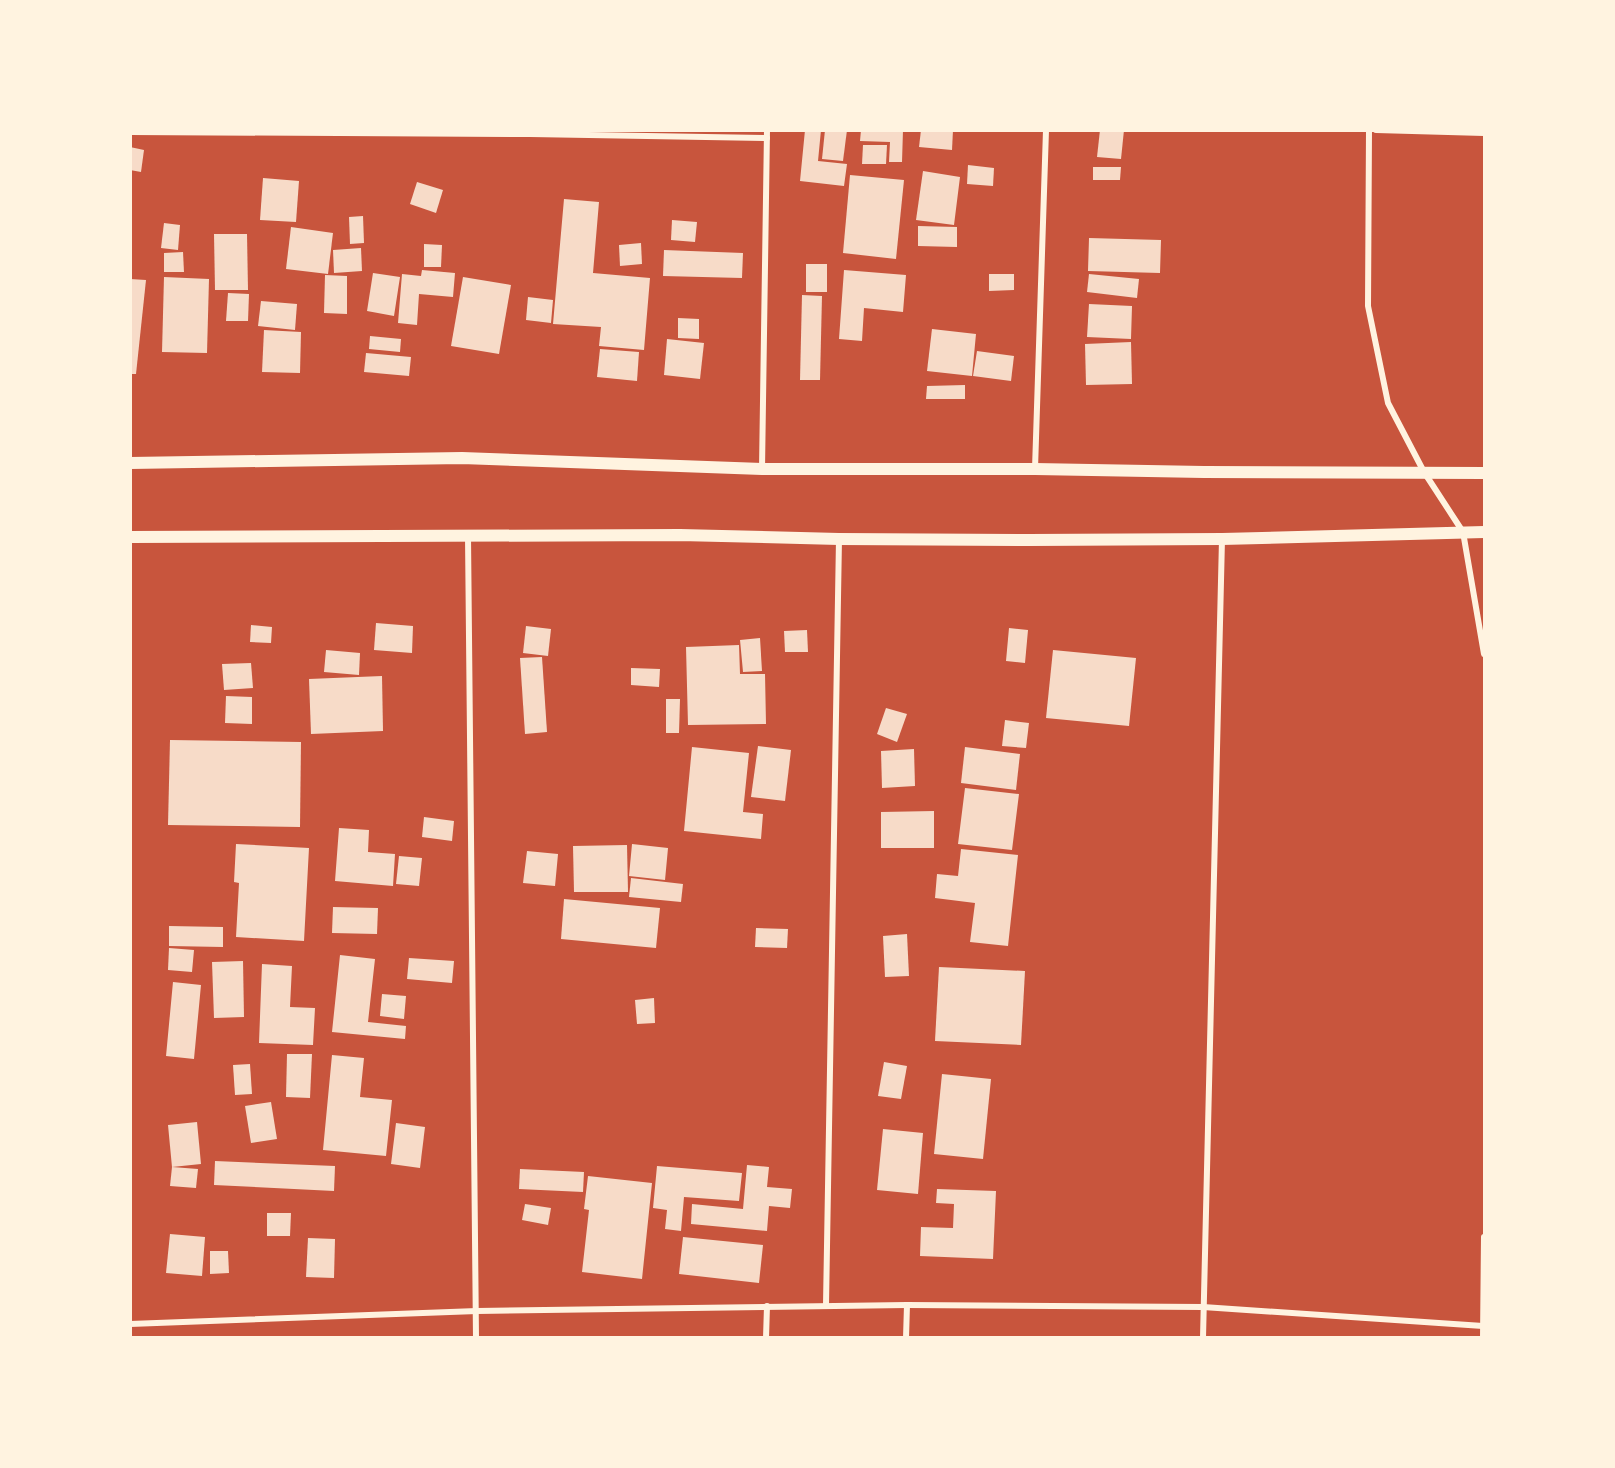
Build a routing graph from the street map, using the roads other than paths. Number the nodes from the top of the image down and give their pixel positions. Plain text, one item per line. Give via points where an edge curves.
1 (1046, 130) edge
2 (1369, 130) edge
3 (1376, 130) edge
4 (265, 131) edge
5 (130, 132) edge
6 (530, 132) edge
7 (1485, 133) edge
8 (767, 134) edge
9 (130, 463) edge
10 (762, 469) junction
11 (1035, 469) junction
12 (1424, 472) junction
13 (1485, 473) edge
14 (1463, 532) junction
15 (1485, 532) edge
16 (468, 536) junction
17 (130, 537) edge
18 (838, 539) junction
19 (1222, 539) junction
20 (1485, 654) edge
21 (1485, 1237) edge
22 (826, 1305) junction
23 (907, 1305) junction
24 (767, 1306) junction
25 (1203, 1307) junction
26 (477, 1311) junction
27 (130, 1324) edge
28 (1483, 1326) edge
29 (476, 1338) edge
30 (766, 1338) edge
31 (906, 1338) edge
32 (1203, 1338) edge
33 (1483, 1338) edge

1 - 11 street
2 - 12 street via 1368,306 1388,403
3 - 7 street
4 - 5 street
4 - 6 street
6 - 8 street
8 - 10 street
9 - 10 main road via 462,458
10 - 11 main road
11 - 12 main road
12 - 13 main road
12 - 14 street
14 - 15 main road
14 - 19 main road
14 - 20 street
16 - 17 main road
16 - 18 main road
16 - 26 street
18 - 19 main road
18 - 22 street
19 - 25 street
21 - 28 street
22 - 23 street
22 - 24 street
23 - 25 street
23 - 31 street
24 - 26 street
24 - 30 street
25 - 28 street
25 - 32 street
26 - 27 street
26 - 29 street
28 - 33 street

